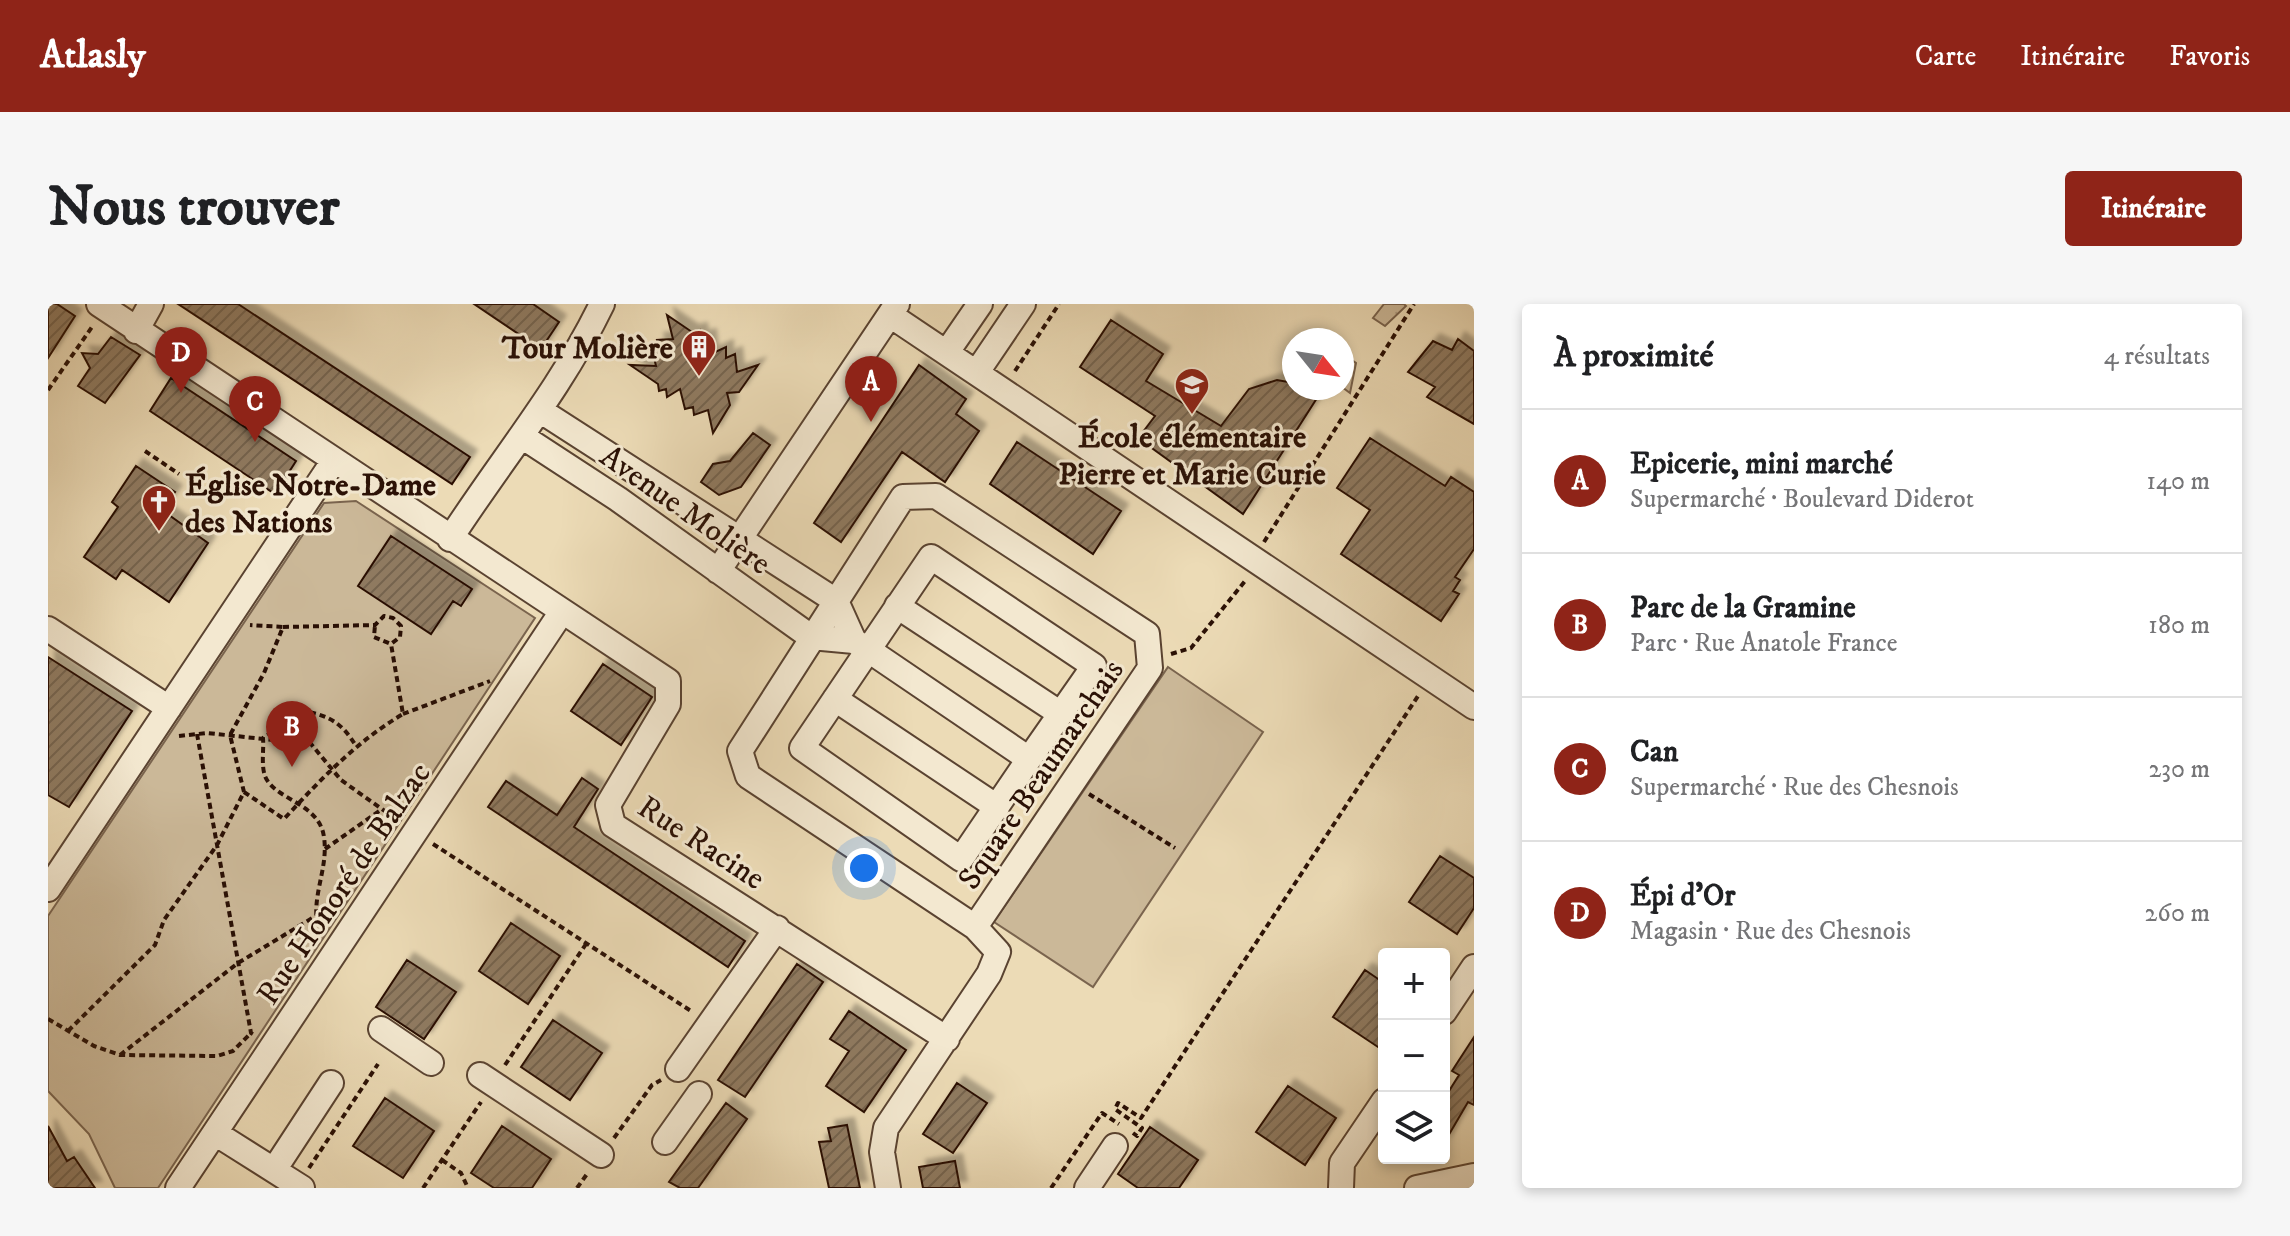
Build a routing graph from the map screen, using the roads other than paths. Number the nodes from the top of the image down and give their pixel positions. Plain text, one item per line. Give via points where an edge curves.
1 (151, 304) edge
2 (602, 304) edge
3 (980, 304) edge
4 (1023, 304) edge
5 (102, 306) edge
6 (894, 309) edge
7 (136, 331) junction
8 (947, 352) junction
9 (977, 372) junction
10 (541, 411) junction
11 (523, 437) junction
12 (333, 462) junction
13 (738, 538) junction
14 (450, 539) junction
15 (718, 571) junction
16 (836, 601) junction
17 (897, 606) junction
18 (561, 613) junction
19 (48, 629) edge
20 (811, 637) junction
21 (861, 645) junction
22 (835, 699) junction
23 (1474, 707) edge
24 (1061, 714) junction
25 (162, 718) junction
26 (1029, 759) junction
27 (997, 807) junction
28 (48, 889) edge
29 (975, 927) junction
30 (777, 928) junction
31 (1474, 967) edge
32 (1450, 1003) edge
33 (381, 1029) dead end
34 (947, 1039) junction
35 (431, 1063) dead end
36 (678, 1069) road end
37 (480, 1075) dead end
38 (331, 1083) dead end
39 (699, 1094) dead end
40 (1378, 1110) edge
41 (215, 1133) junction
42 (665, 1142) dead end
43 (1115, 1146) dead end
44 (601, 1155) road end
45 (274, 1170) junction
46 (1474, 1176) edge
47 (300, 1186) edge
48 (178, 1188) edge
49 (888, 1188) edge
50 (1087, 1188) edge
51 (1341, 1188) edge
52 (1417, 1188) edge

1 - 7 street
2 - 10 street
3 - 8 street
4 - 9 street
5 - 7 street, Rue Racine
6 - 8 street
6 - 13 street
7 - 12 street, Rue Racine
8 - 9 street
9 - 23 street
10 - 11 street
10 - 13 street, Avenue Molière
11 - 14 street
11 - 15 street, Avenue Molière
12 - 14 street, Rue Racine
12 - 25 street
13 - 15 street
13 - 16 street, Avenue Molière
14 - 18 street, Rue Racine
15 - 20 street, Avenue Molière
16 - 20 street, Square Beaumarchais
16 - 21 street
16 - 29 street, Square Beaumarchais via 903,497 936,496 1147,634 1150,668
17 - 21 street
17 - 24 street
17 - 24 street via 931,557 1094,666
18 - 30 street, Rue Racine via 668,681 668,704 608,805 613,825
18 - 41 street, Rue Honoré de Balzac
19 - 25 street
20 - 21 street
20 - 29 street, Square Beaumarchais via 740,751 748,776
21 - 22 street
21 - 26 street
22 - 27 street
22 - 27 street via 802,748 961,859
24 - 26 street
25 - 28 street
26 - 27 street
29 - 34 street via 998,952
30 - 34 street, Rue Racine
30 - 36 street
31 - 32 street
33 - 35 street
34 - 49 street via 886,1128 882,1152
37 - 44 street
38 - 45 street
39 - 42 street
40 - 51 street via 1342,1163
41 - 45 street
41 - 48 street, Rue Honoré de Balzac
43 - 50 street
45 - 47 street
46 - 52 street

